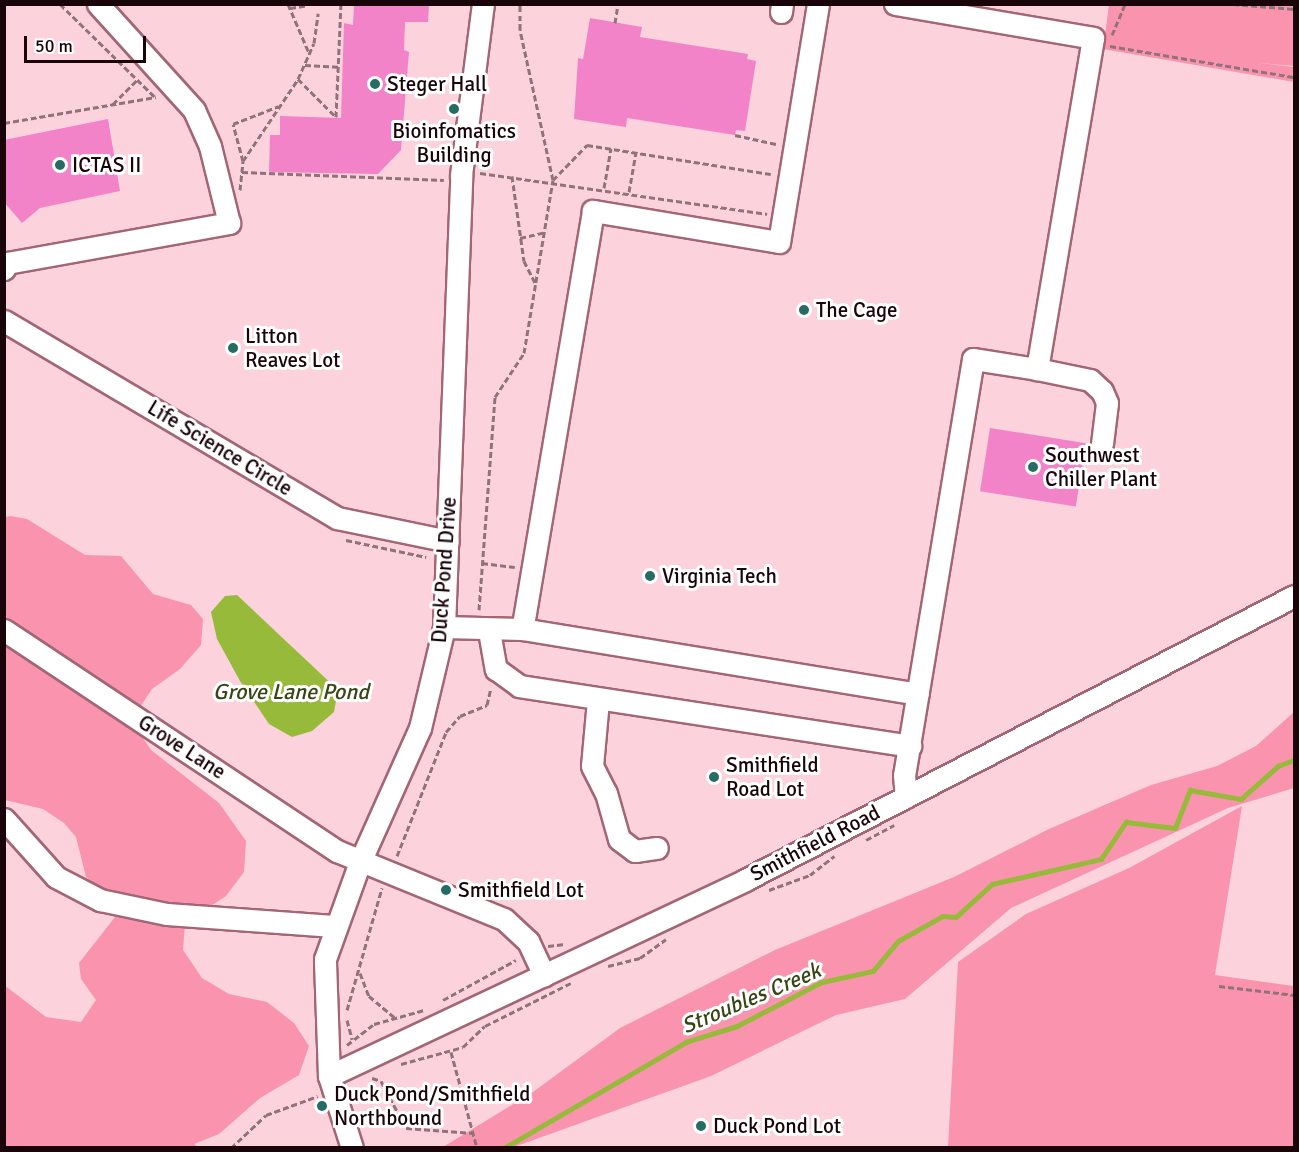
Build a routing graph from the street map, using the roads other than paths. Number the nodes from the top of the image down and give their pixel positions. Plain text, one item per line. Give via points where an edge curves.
1 (98, 4) edge
2 (483, 4) edge
3 (818, 4) edge
4 (895, 4) edge
5 (1015, 15) edge
6 (4, 269) edge
7 (4, 321) edge
8 (1037, 369) junction
9 (1102, 444) dead end
10 (448, 541) junction
11 (1294, 596) edge
12 (484, 626) junction
13 (444, 627) junction
14 (522, 629) junction
15 (4, 630) edge
16 (918, 693) junction
17 (598, 700) junction
18 (910, 746) junction
19 (906, 797) junction
20 (4, 819) edge
21 (657, 848) dead end
22 (360, 862) junction
23 (334, 926) junction
24 (544, 976) junction
25 (326, 1084) junction
26 (352, 1148) edge

1 - 6 street via 194,110 210,146 229,223 7,263
2 - 10 street, Duck Pond Drive via 461,175
3 - 14 street via 779,242 593,211
4 - 5 street
5 - 8 street via 1093,38
7 - 10 street, Life Science Circle via 337,518
8 - 9 street via 1090,380 1102,391 1107,403
8 - 16 street via 973,359
10 - 13 street, Duck Pond Drive
11 - 19 street, Smithfield Road
12 - 13 street
12 - 14 street
12 - 17 street via 490,656 507,679
13 - 22 street, Duck Pond Drive via 420,728
14 - 16 street
15 - 22 street, Grove Lane
16 - 18 street
17 - 18 street
17 - 21 street via 592,766 606,793 619,839 634,851
18 - 19 street
19 - 24 street, Smithfield Road
20 - 23 street via 56,877 100,900 167,914
22 - 23 street, Duck Pond Drive
22 - 24 street, Grove Lane via 504,919 528,942
23 - 25 street, Duck Pond Drive via 323,1000
24 - 25 street, Smithfield Road
25 - 26 street, Duck Pond Drive

